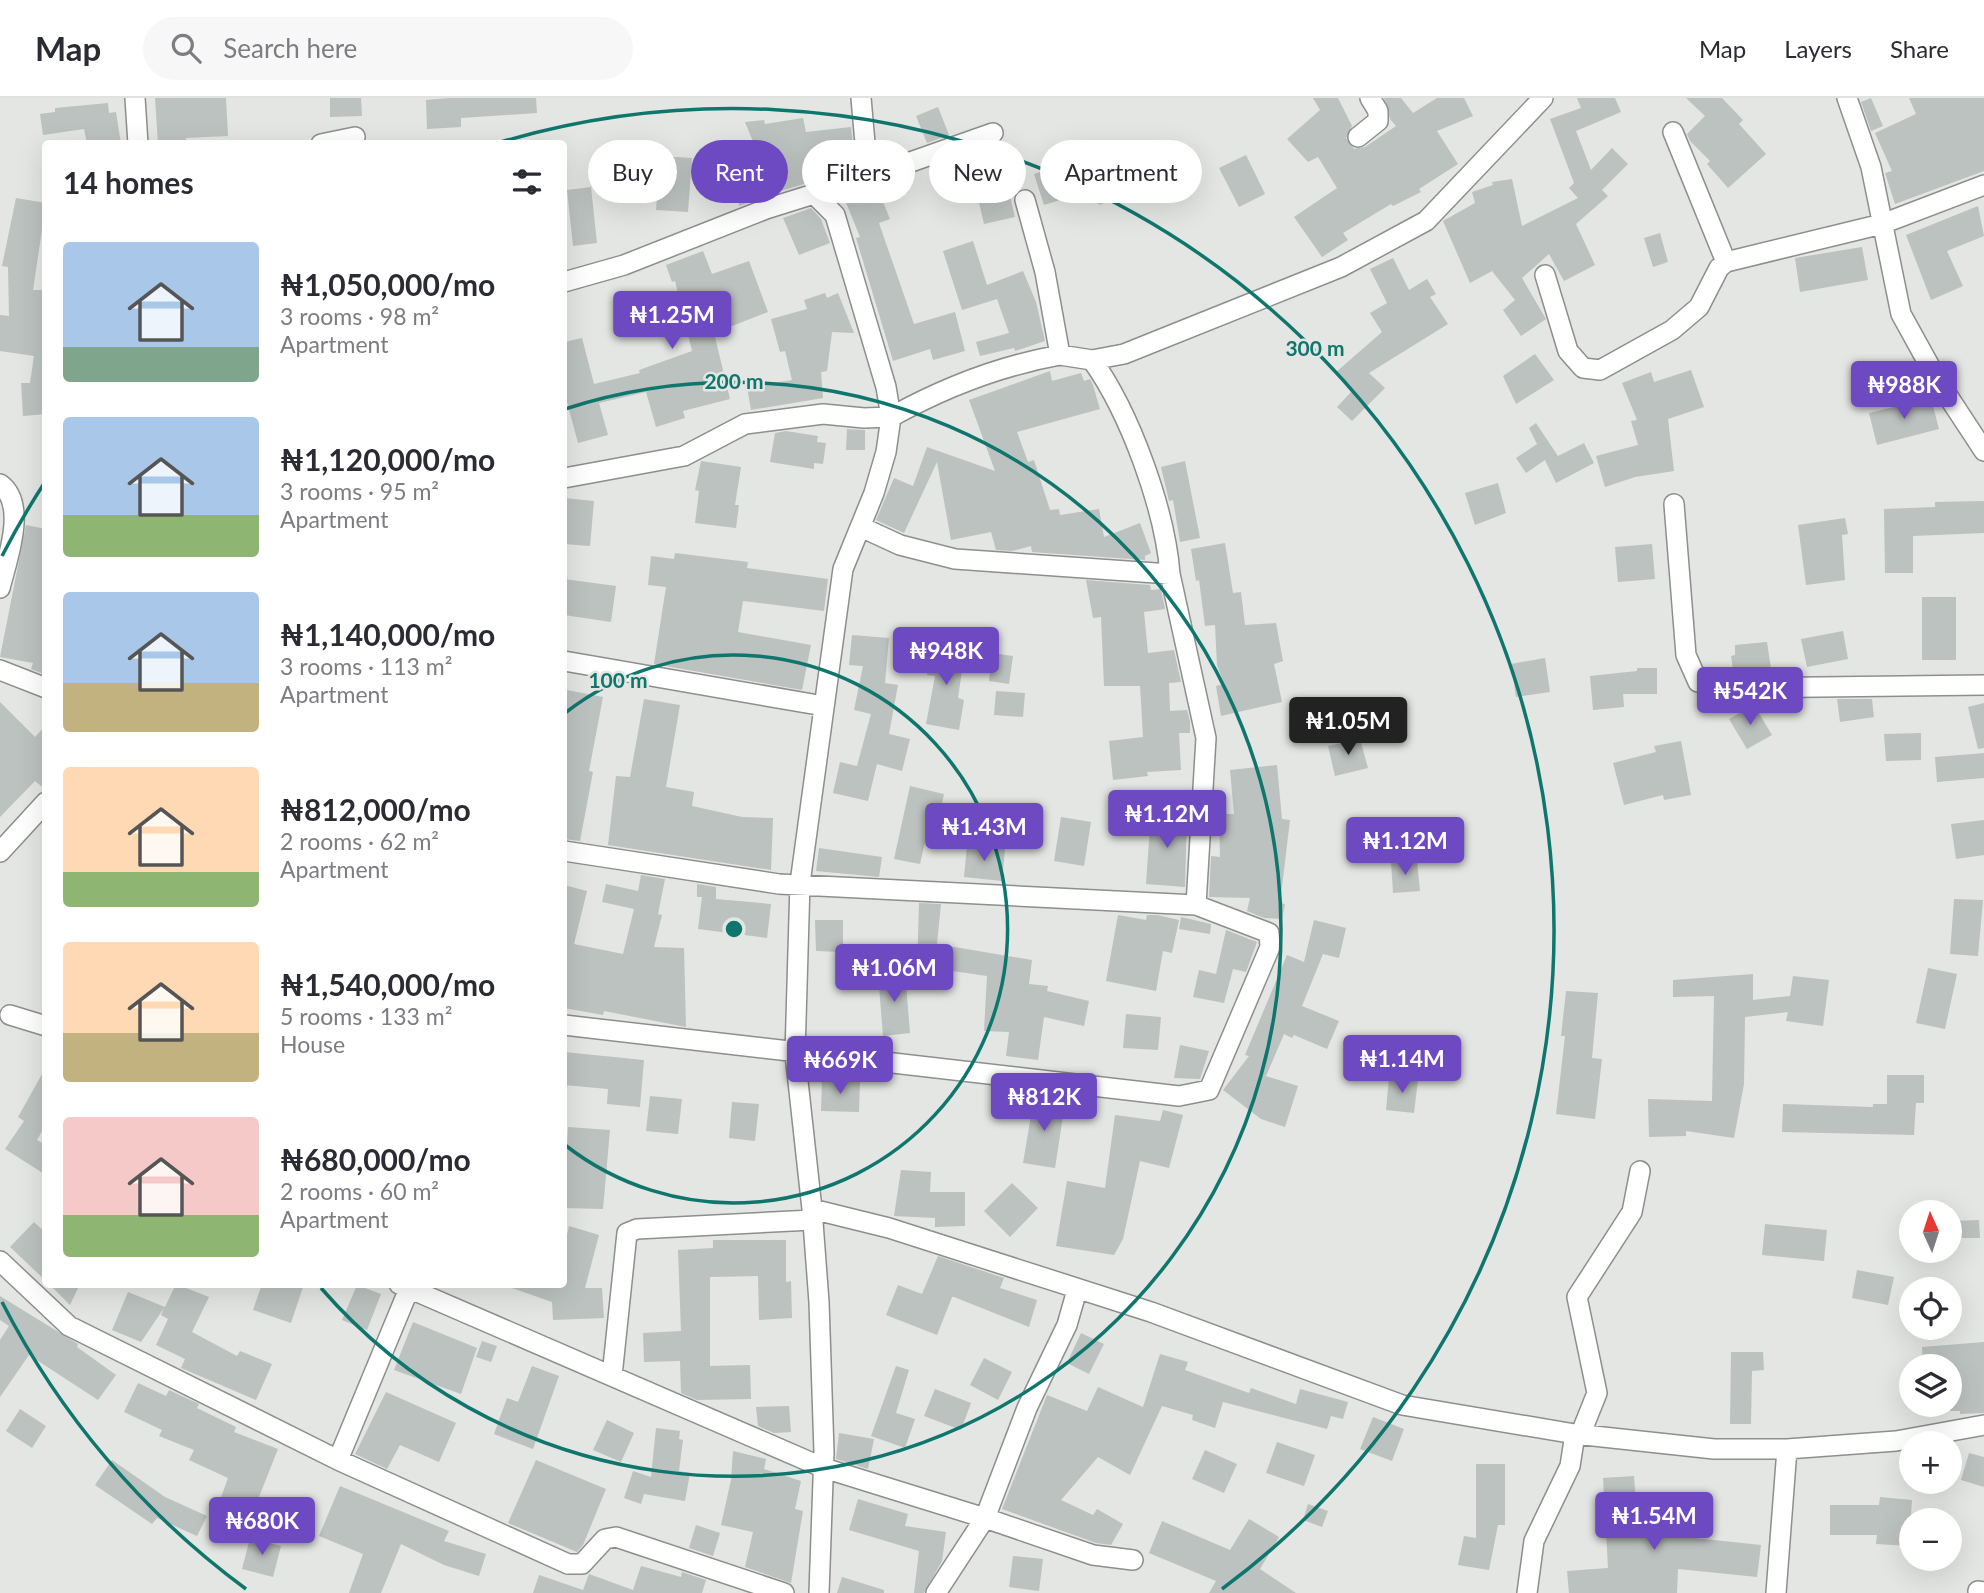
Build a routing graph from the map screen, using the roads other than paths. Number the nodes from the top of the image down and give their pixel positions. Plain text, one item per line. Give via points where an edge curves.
1 (135, 98) edge
2 (861, 98) edge
3 (1370, 98) edge
4 (1543, 98) edge
5 (1847, 98) edge
6 (1673, 132) dead end
7 (993, 133) dead end
8 (355, 137) dead end
9 (1359, 138) dead end
10 (138, 140) edge
11 (340, 140) edge
12 (865, 140) edge
13 (915, 160) edge
14 (1984, 185) edge
15 (802, 200) edge
16 (823, 203) edge
17 (1025, 203) edge
18 (1882, 224) junction
19 (1726, 262) junction
20 (1545, 275) dead end
21 (567, 281) edge
22 (1060, 355) junction
23 (1093, 360) junction
24 (891, 417) junction
25 (1984, 451) edge
26 (567, 477) edge
27 (0, 484) edge
28 (1674, 504) dead end
29 (861, 527) junction
30 (1170, 574) junction
31 (0, 588) edge
32 (567, 662) edge
33 (0, 670) edge
34 (1984, 685) edge
35 (42, 686) edge
36 (824, 706) junction
37 (42, 809) edge
38 (567, 850) edge
39 (0, 852) edge
40 (800, 883) junction
41 (1196, 905) junction
42 (10, 1015) dead end
43 (42, 1025) edge
44 (567, 1025) edge
45 (795, 1054) junction
46 (1640, 1171) dead end
47 (812, 1214) junction
48 (0, 1261) edge
49 (406, 1288) edge
50 (412, 1288) edge
51 (1077, 1290) junction
52 (612, 1376) junction
53 (1984, 1425) edge
54 (1578, 1434) junction
55 (1787, 1450) junction
56 (338, 1460) junction
57 (824, 1468) junction
58 (985, 1518) junction
59 (1133, 1560) dead end
60 (784, 1593) edge
61 (819, 1593) edge
62 (936, 1593) edge
63 (1527, 1593) edge
64 (1776, 1593) edge

1 - 10 street
2 - 12 street
3 - 9 street via 1378,121
4 - 23 street via 1426,221 1341,267 1124,354
5 - 18 street via 1871,167
6 - 19 street
7 - 13 street
8 - 11 street
14 - 18 street
15 - 21 street
16 - 24 street via 835,215
17 - 22 street via 1045,272
18 - 19 street
18 - 25 street via 1901,314
19 - 20 street via 1718,268 1699,307 1672,330 1600,370 1583,368 1568,351
22 - 23 street
22 - 24 street via 1015,363 940,390
23 - 30 street via 1113,389 1136,446 1168,552
24 - 26 street via 823,414 745,424 684,456
24 - 29 street via 886,452
27 - 31 street via 11,495 15,515
28 - 34 street via 1686,655 1698,682 1726,688
29 - 30 street via 900,545 954,559
29 - 36 street via 843,569
30 - 41 street via 1206,738
32 - 36 street
33 - 35 street
36 - 40 street
37 - 39 street
38 - 40 street via 779,884
40 - 41 street
40 - 45 street
41 - 45 street via 1269,933 1270,939 1209,1090 1197,1095
42 - 43 street
44 - 45 street
45 - 47 street
46 - 54 street via 1632,1212 1577,1297 1597,1393
47 - 51 street via 889,1228
47 - 52 street via 627,1233
47 - 57 street
48 - 56 street via 69,1326
49 - 56 street
50 - 52 street
51 - 54 street via 1151,1312 1402,1405
51 - 58 street via 1067,1325 1027,1408
52 - 57 street
53 - 55 street via 1896,1441
54 - 55 street via 1714,1449
54 - 63 street via 1570,1466 1534,1541
55 - 64 street
56 - 60 street via 568,1564 582,1564 605,1539 616,1537
57 - 58 street
57 - 61 street
58 - 59 street via 1093,1555
58 - 62 street

